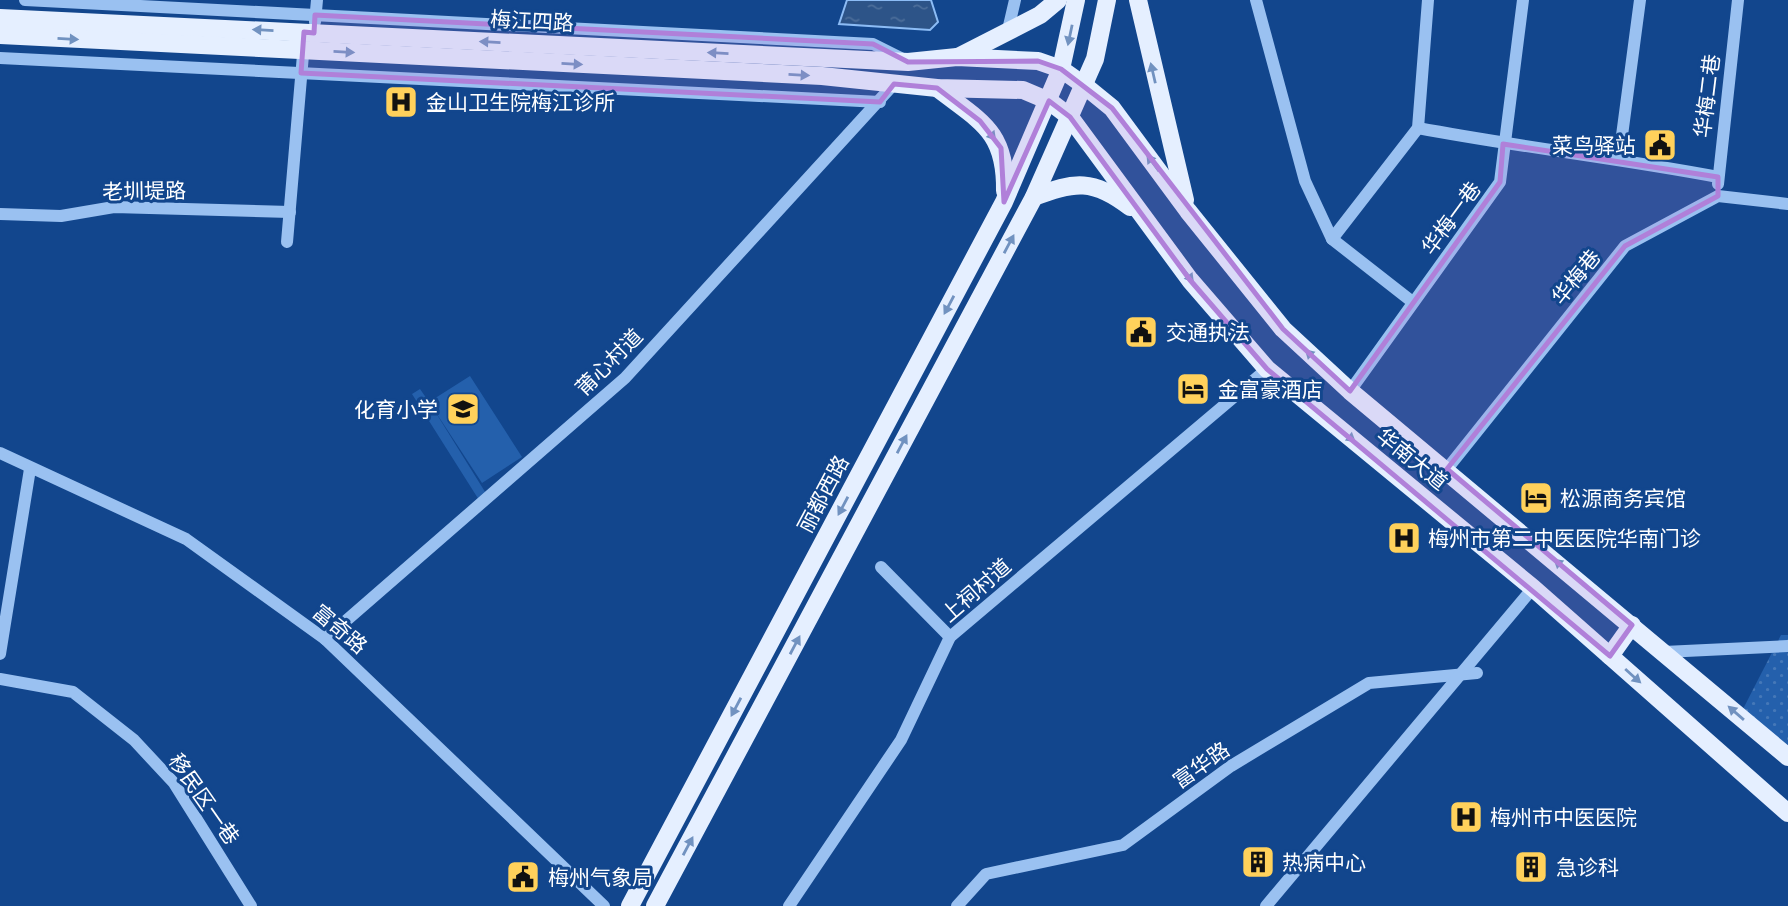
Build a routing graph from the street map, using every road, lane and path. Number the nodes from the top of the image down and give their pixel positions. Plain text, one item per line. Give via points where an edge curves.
1 (25, 0) edge
2 (111, 0) edge
3 (317, 0) edge
4 (1015, 0) edge
5 (1058, 0) edge
6 (1076, 0) edge
7 (1107, 0) edge
8 (1138, 0) edge
9 (1256, 0) edge
10 (1428, 0) edge
11 (1523, 0) edge
12 (1640, 0) edge
13 (1738, 0) edge
14 (0, 18) edge
15 (110, 23) junction
16 (1008, 30) junction
17 (309, 33) junction
18 (0, 35) edge
19 (957, 57) junction
20 (0, 58) edge
21 (908, 62) junction
22 (1061, 69) junction
23 (894, 84) junction
24 (1085, 86) junction
25 (937, 88) junction
26 (1049, 101) junction
27 (880, 102) junction
28 (1070, 117) junction
29 (1418, 128) junction
30 (1503, 144) junction
31 (1619, 158) junction
32 (1718, 177) junction
33 (1718, 196) junction
34 (1034, 197) junction
35 (1004, 202) junction
36 (1788, 204) edge
37 (1188, 211) junction
38 (290, 212) junction
39 (0, 214) edge
40 (1146, 220) junction
41 (1332, 239) junction
42 (287, 242) dead end
43 (1410, 300) dead end
44 (1267, 369) junction
45 (1350, 391) junction
46 (0, 453) edge
47 (30, 469) junction
48 (1447, 469) junction
49 (881, 567) dead end
50 (1533, 588) junction
51 (1632, 625) junction
52 (950, 637) junction
53 (325, 639) junction
54 (1788, 646) edge
55 (1664, 652) junction
56 (0, 654) edge
57 (1610, 656) junction
58 (1476, 673) dead end
59 (0, 679) edge
60 (1788, 757) edge
61 (1788, 813) edge
62 (251, 906) edge
63 (604, 906) edge
64 (630, 906) edge
65 (656, 906) edge
66 (789, 906) edge
67 (957, 906) edge
68 (1266, 906) edge

1 - 21 street via 873,44
2 - 15 street
3 - 17 street
4 - 16 street
5 - 16 main road via 1040,15
6 -> 22 main road, 丽都西路
7 - 24 main road
37 -> 8 main road
9 - 41 street via 1305,181
10 - 29 street
11 - 30 street, 华梅一巷
12 - 31 street
13 - 32 street, 华梅二巷
14 - 15 main road, 梅江四路
17 -> 15 main road, 梅江四路
16 - 19 main road
21 -> 17 main road, 梅江四路
17 - 38 street
18 -> 23 main road, 梅江四路 via 822,76
19 - 21 main road, 梅江四路
19 - 22 main road, 梅江四路 via 1038,61
20 - 27 street
22 - 24 main road, 华南大道
22 - 26 main road, 丽都西路
23 - 25 main road, 梅江四路
23 - 27 street, 莆心村道
24 - 28 main road
37 -> 24 main road, 华南大道 via 1112,108
25 - 26 main road, 梅江四路 via 1023,90
25 -> 35 main road via 980,121 1001,148
26 - 28 main road, 华南大道
26 - 35 main road, 丽都西路
27 - 53 street, 莆心村道 via 625,378
28 - 34 main road
28 - 40 main road, 华南大道
29 - 30 street
29 - 41 street
30 - 31 street
30 - 45 street, 华梅一巷 via 1500,182
31 - 32 street
32 - 33 street, 华梅二巷
33 - 36 street
33 - 48 street, 华梅巷 via 1625,246
34 - 40 main road via 1076,183 1109,193
65 -> 34 main road
35 -> 64 main road, 丽都西路
45 -> 37 main road, 华南大道 via 1283,329
38 - 39 street, 老圳堤路 via 114,207 61,216
38 - 42 street
40 -> 44 main road, 华南大道 via 1190,280
41 - 43 street
44 -> 50 main road, 华南大道
44 - 52 street, 上祠村道
45 - 48 main road, 华南大道
46 - 47 street, 富奇路
47 - 53 street, 富奇路 via 186,539
47 - 56 street
51 -> 48 main road, 华南大道
49 - 52 street
50 - 57 main road, 华南大道
50 - 68 street
51 - 55 main road, 华南大道
51 - 57 main road
52 - 66 street, 上祠村道 via 901,740
53 - 63 street, 富奇路
54 - 55 street
60 -> 55 main road, 华南大道
57 -> 61 main road, 华南大道
58 - 67 street, 富华路 via 1369,683 1231,766 1123,845 986,874
59 - 62 street, 移民区一巷 via 73,692 134,740 174,783

